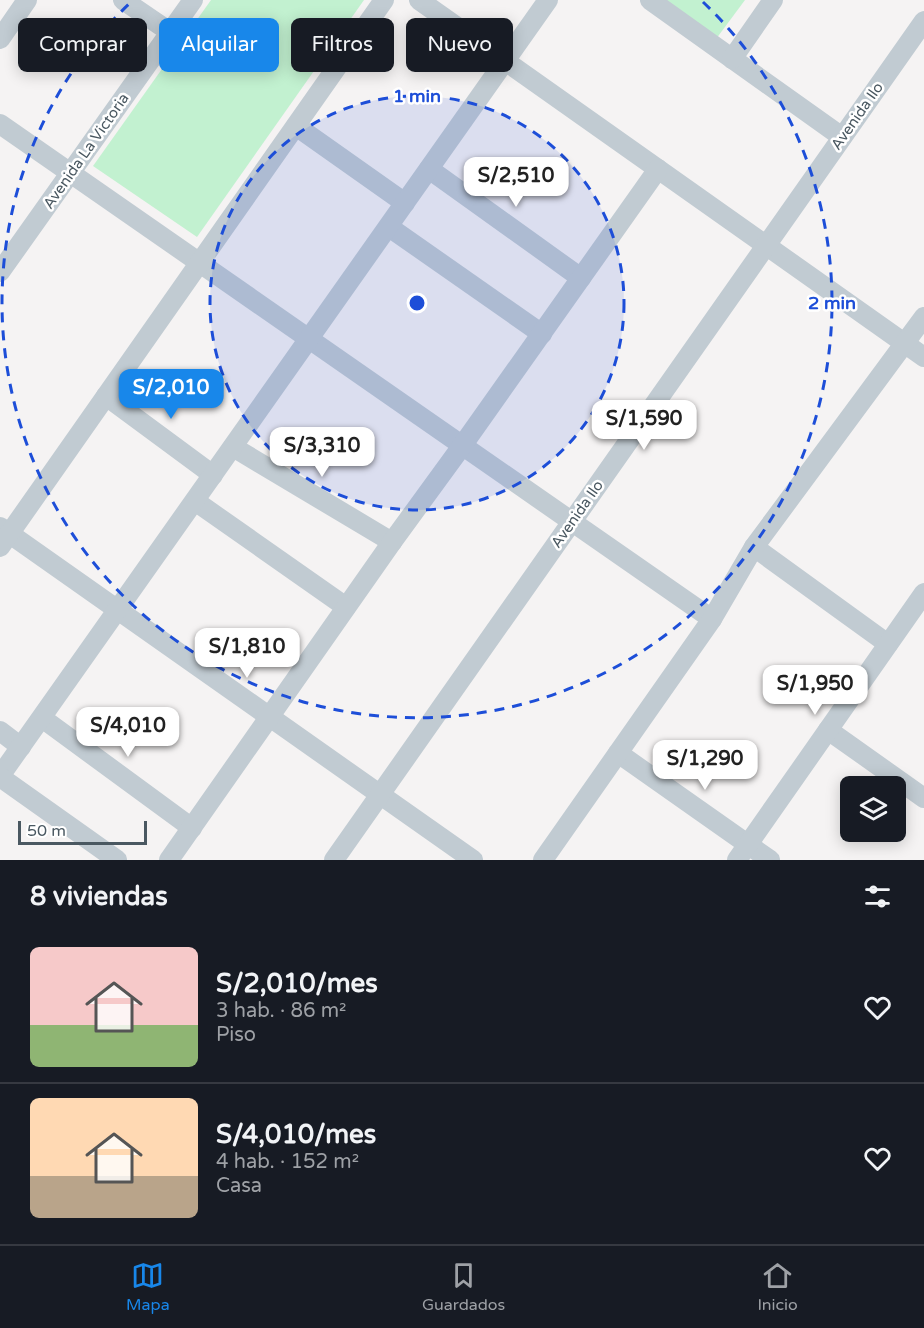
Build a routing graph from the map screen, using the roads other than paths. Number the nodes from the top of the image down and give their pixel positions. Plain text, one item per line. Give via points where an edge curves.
1 (27, 0) edge
2 (123, 0) edge
3 (193, 0) edge
4 (384, 0) edge
5 (419, 0) edge
6 (549, 0) edge
7 (650, 0) edge
8 (774, 0) edge
9 (180, 18) edge
10 (444, 18) edge
11 (924, 21) edge
12 (159, 25) edge
13 (0, 39) edge
14 (159, 48) edge
15 (513, 50) edge
16 (732, 59) junction
17 (513, 67) edge
18 (497, 72) edge
19 (0, 124) edge
20 (296, 126) junction
21 (842, 137) junction
22 (429, 169) junction
23 (658, 169) junction
24 (70, 173) junction
25 (405, 203) junction
26 (389, 227) junction
27 (766, 245) junction
28 (200, 263) junction
29 (0, 272) edge
30 (581, 278) junction
31 (924, 316) edge
32 (542, 334) junction
33 (309, 339) junction
34 (905, 344) junction
35 (924, 357) edge
36 (106, 396) junction
37 (462, 446) junction
38 (233, 447) junction
39 (213, 475) junction
40 (195, 501) junction
41 (572, 521) junction
42 (3, 536) edge
43 (392, 542) junction
44 (754, 548) junction
45 (924, 593) edge
46 (346, 607) junction
47 (118, 610) junction
48 (712, 619) junction
49 (888, 644) junction
50 (270, 717) junction
51 (42, 718) junction
52 (828, 730) junction
53 (0, 731) edge
54 (21, 747) junction
55 (618, 753) junction
56 (0, 777) edge
57 (380, 795) junction
58 (924, 798) edge
59 (192, 828) junction
60 (742, 852) edge
61 (117, 860) edge
62 (169, 860) edge
63 (334, 860) edge
64 (473, 860) edge
65 (543, 860) edge
66 (770, 860) edge

1 - 13 street
2 - 12 street
3 - 9 street, Avenida La Victoria
4 - 20 street
5 - 10 street
6 - 15 street
7 - 16 street
8 - 16 street
11 - 21 street, Avenida Ilo
14 - 24 street, Avenida La Victoria
16 - 21 street
17 - 23 street
18 - 22 street
19 - 24 street
20 - 25 street
20 - 28 street
21 - 27 street, Avenida Ilo
22 - 25 street
22 - 30 street
23 - 27 street
23 - 30 street
24 - 28 street
24 - 29 street, Avenida La Victoria
25 - 26 street
26 - 32 street
26 - 33 street
27 - 34 street
27 - 41 street, Avenida Ilo
28 - 33 street
28 - 36 street
30 - 32 street
31 - 34 street
32 - 37 street
33 - 37 street
33 - 38 street
34 - 35 street
34 - 44 street
36 - 39 street
36 - 42 street
37 - 41 street
37 - 43 street
38 - 39 street
38 - 43 street
39 - 40 street
40 - 46 street
40 - 47 street
41 - 48 street
41 - 57 street, Avenida Ilo
42 - 47 street
43 - 46 street
44 - 48 street
44 - 49 street
45 - 49 street
46 - 50 street
47 - 50 street
47 - 51 street
48 - 55 street
49 - 52 street
50 - 57 street
50 - 59 street
51 - 54 street
51 - 59 street
52 - 58 street
52 - 60 street
53 - 54 street
54 - 56 street
55 - 60 street
55 - 65 street
56 - 61 street
57 - 63 street, Avenida Ilo
57 - 64 street
59 - 62 street
60 - 66 street

